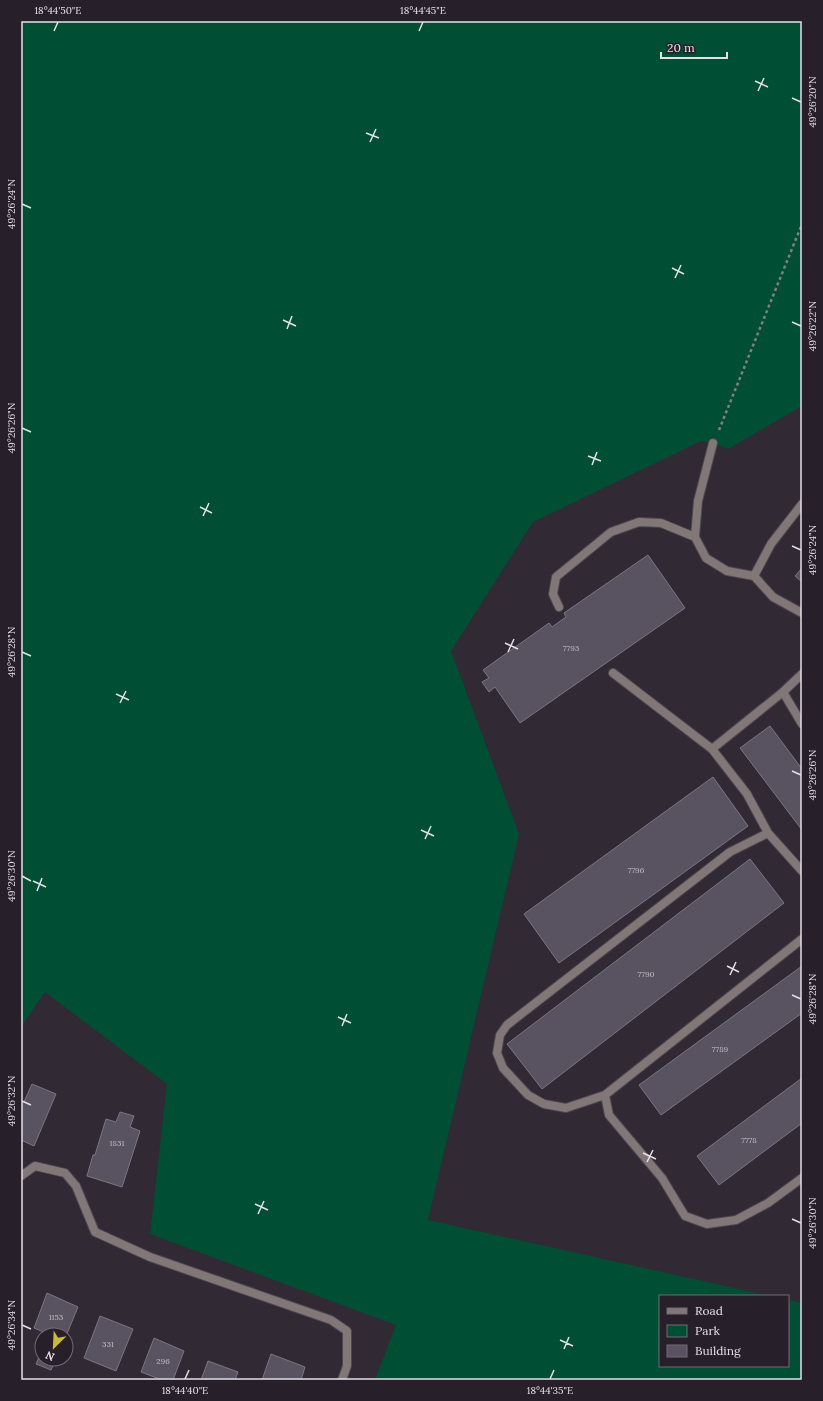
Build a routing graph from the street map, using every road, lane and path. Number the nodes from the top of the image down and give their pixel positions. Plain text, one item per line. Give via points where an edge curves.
1 (802, 224) edge
2 (713, 443) joint
3 (802, 504) edge
4 (695, 537) junction
5 (754, 576) junction
6 (560, 607) dead end
7 (802, 613) edge
8 (613, 673) dead end
9 (802, 674) edge
10 (783, 692) junction
11 (802, 724) edge
12 (712, 749) junction
13 (768, 833) junction
14 (802, 871) edge
15 (802, 939) edge
16 (605, 1095) junction
17 (21, 1176) edge
18 (802, 1178) edge
19 (342, 1380) edge

1 - 2 path
2 - 4 street via 698,501
3 - 5 street via 771,544
4 - 5 street via 706,558 727,571
4 - 6 street via 661,523 640,522 611,532 556,577 553,594
5 - 7 street via 773,597
8 - 12 street
9 - 10 street
10 - 11 street
10 - 12 street
12 - 13 street via 747,794
13 - 14 street
13 - 16 street via 730,852 507,1024 500,1035 497,1053 503,1068 528,1095 544,1104 566,1108
15 - 16 street
16 - 18 street via 610,1115 662,1178 685,1216 707,1224 736,1220 768,1203
17 - 19 street via 35,1166 65,1173 76,1186 95,1232 150,1257 331,1320 347,1331 347,1366

